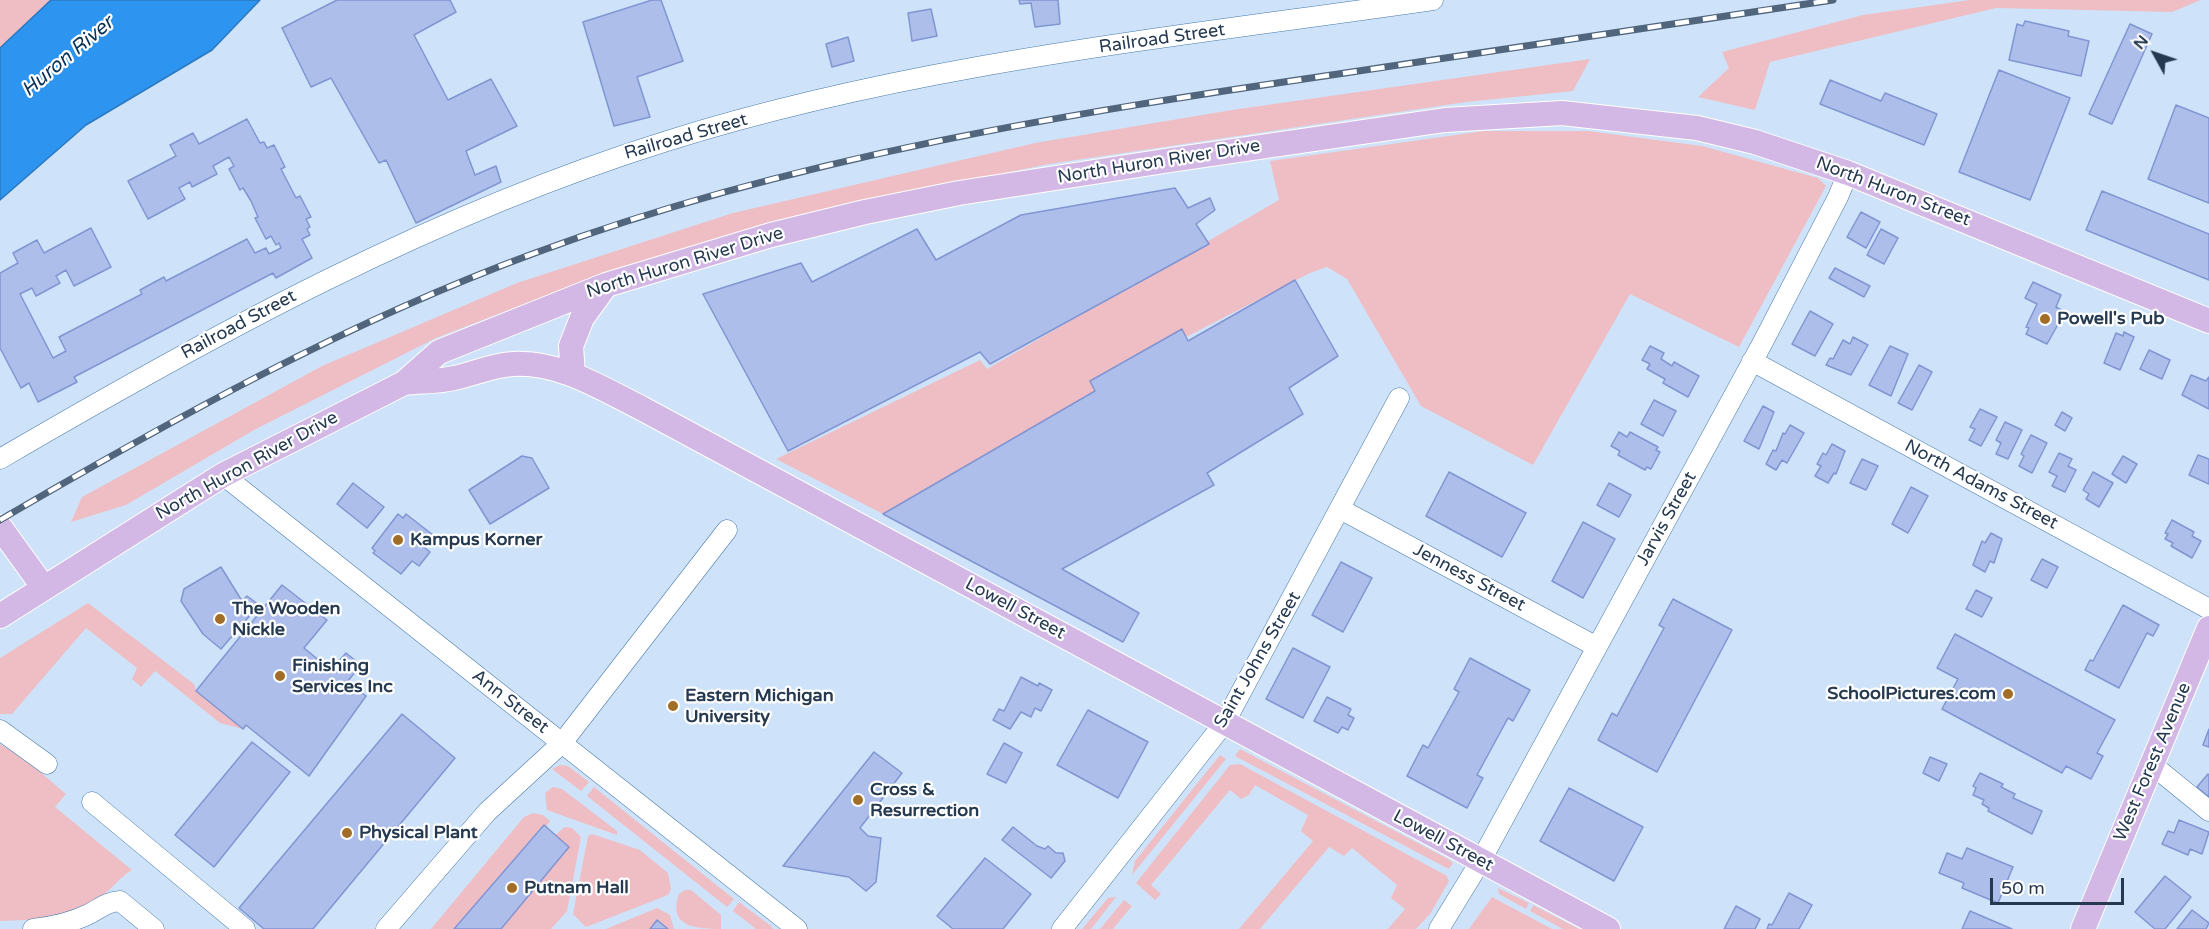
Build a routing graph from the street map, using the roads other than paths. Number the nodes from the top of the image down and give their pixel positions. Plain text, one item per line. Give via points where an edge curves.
1 (1433, 0) edge
2 (1445, 120) joint
3 (1848, 173) junction
4 (606, 285) junction
5 (2209, 321) edge
6 (1752, 361) junction
7 (573, 375) junction
8 (404, 383) junction
9 (1400, 398) dead end
10 (0, 459) edge
11 (223, 475) junction
12 (1342, 510) junction
13 (0, 527) edge
14 (727, 530) dead end
15 (44, 588) junction
16 (2209, 609) edge
17 (0, 616) edge
18 (2209, 628) edge
19 (1597, 647) junction
20 (1225, 722) junction
21 (0, 730) edge
22 (562, 743) junction
23 (47, 764) dead end
24 (2150, 768) junction
25 (92, 801) dead end
26 (2209, 811) edge
27 (1480, 862) junction
28 (33, 929) edge
29 (154, 929) edge
30 (245, 929) edge
31 (386, 929) edge
32 (797, 929) edge
33 (1062, 929) edge
34 (1439, 929) edge
35 (1608, 929) edge
36 (2083, 929) edge

1 - 10 street, Railroad Street via 920,78 670,140 552,180 371,256 130,383
2 - 3 main road, North Huron Street via 1562,113 1697,128 1755,142
2 - 4 main road, North Huron River Drive via 1160,161 877,209 771,235
3 - 5 main road, North Huron Street
3 - 6 street, Jarvis Street
4 - 7 main road via 582,318 571,346
4 - 8 main road, North Huron River Drive via 439,352
6 - 16 street, North Adams Street
6 - 19 street, Jarvis Street
7 - 8 main road, Lowell Street via 538,365 514,364 489,367 454,379
7 - 20 main road, Lowell Street
8 - 11 main road, North Huron River Drive
9 - 12 street, Saint Johns Street
11 - 15 main road, North Huron River Drive
11 - 22 street, Ann Street
12 - 19 street, Jenness Street
12 - 20 street, Saint Johns Street
13 - 15 main road
14 - 22 street
15 - 17 main road, North Huron River Drive
18 - 24 main road, West Forest Avenue
19 - 27 street, Jarvis Street
20 - 27 main road, Lowell Street
20 - 33 street, Saint Johns Street
21 - 23 street
22 - 31 street via 487,812
22 - 32 street, Ann Street
24 - 26 street via 2161,772
24 - 36 main road, West Forest Avenue
25 - 30 street
27 - 34 street, Jarvis Street
27 - 35 main road, Lowell Street
28 - 29 street via 71,921 107,902 120,901

